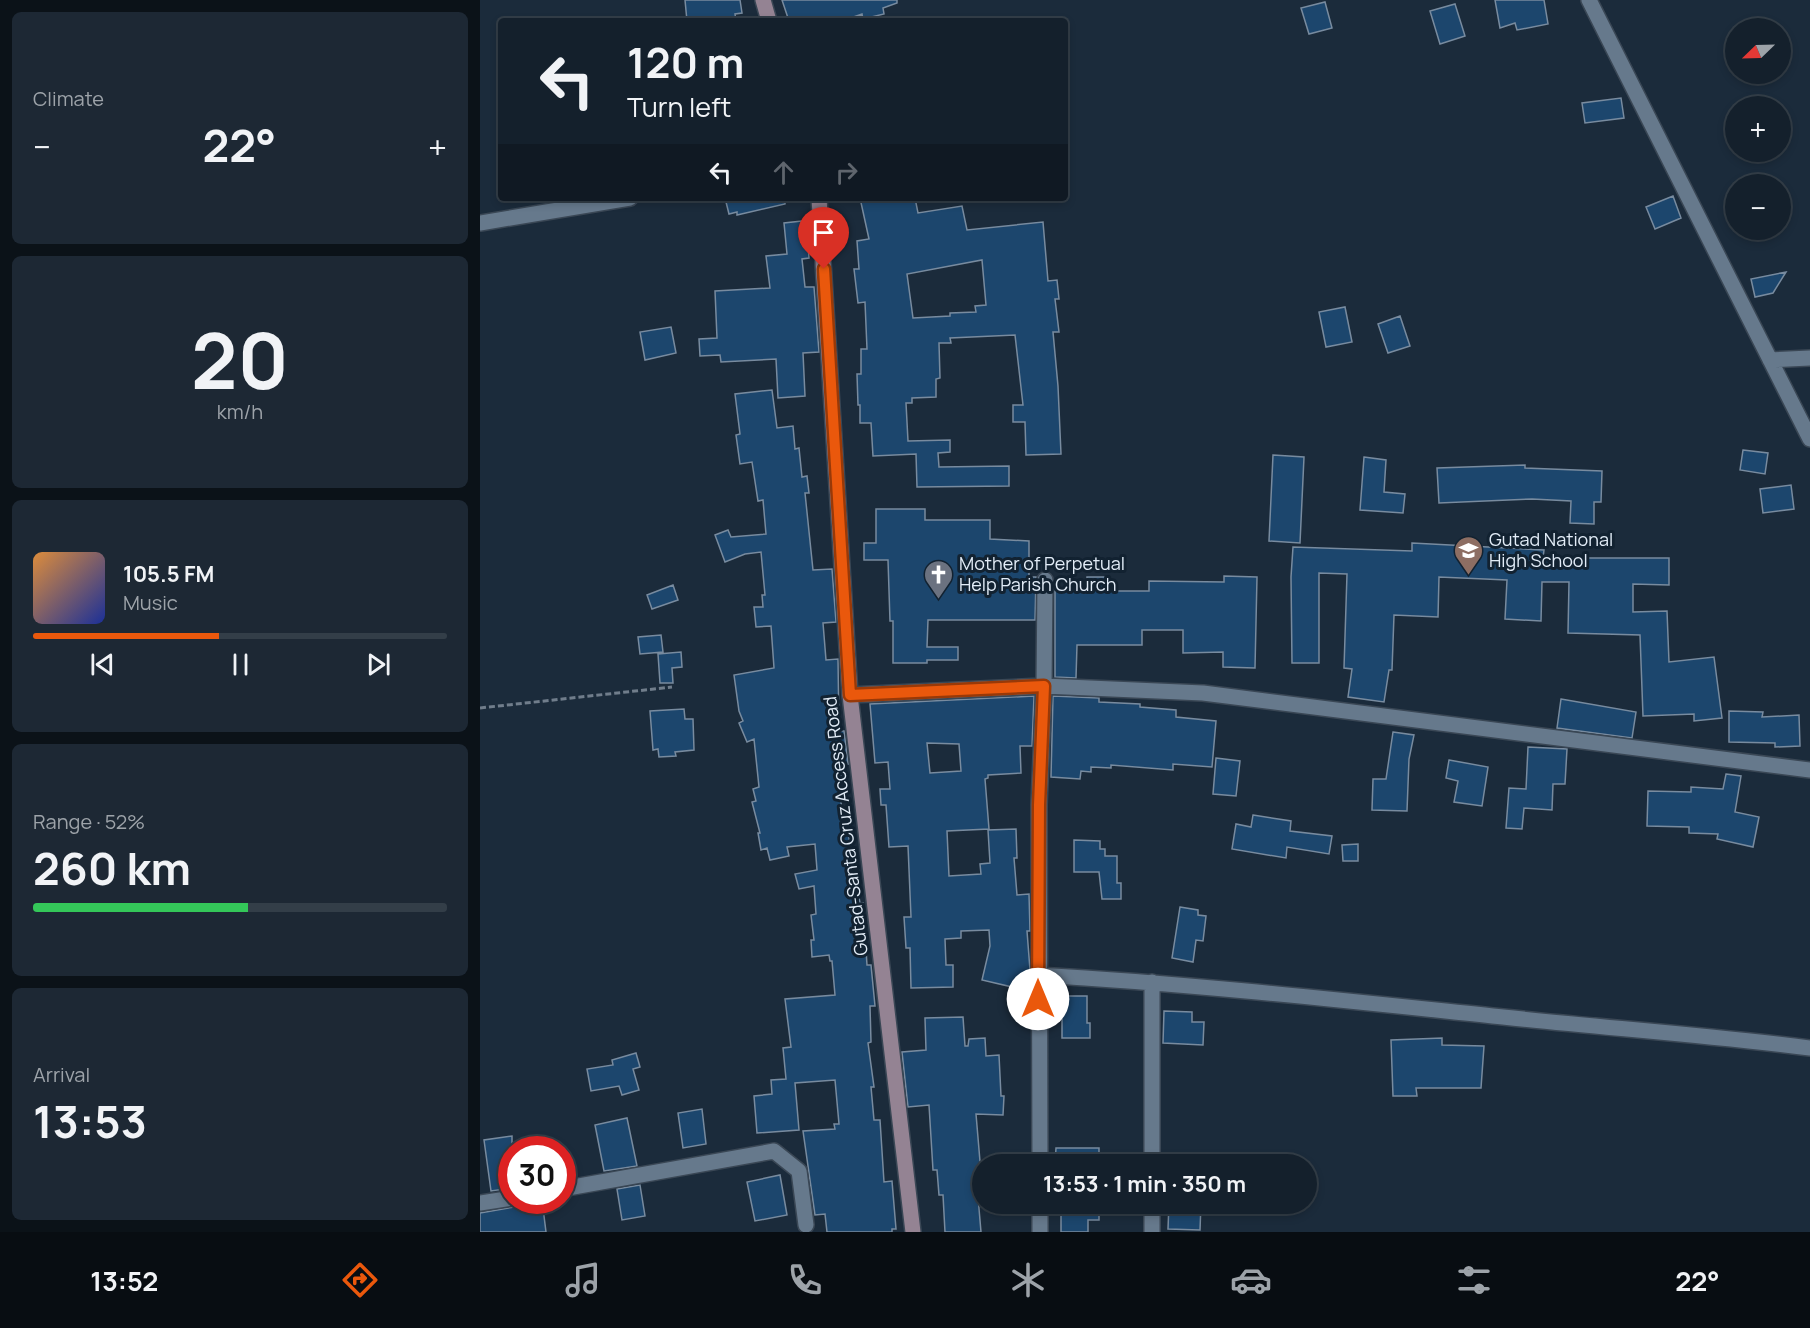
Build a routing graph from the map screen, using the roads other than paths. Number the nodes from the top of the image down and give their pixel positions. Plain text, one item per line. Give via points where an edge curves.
1 (763, 0) edge
2 (1588, 0) edge
3 (768, 18) edge
4 (612, 201) edge
5 (819, 201) edge
6 (480, 223) edge
7 (1810, 358) edge
8 (1770, 360) junction
9 (1810, 439) edge
10 (1045, 580) dead end
11 (1044, 686) junction
12 (850, 695) junction
13 (1810, 770) edge
14 (1038, 975) junction
15 (1152, 982) junction
16 (1810, 1048) edge
17 (1040, 1154) edge
18 (1152, 1154) edge
19 (576, 1186) edge
20 (498, 1200) edge
21 (480, 1203) edge
22 (1040, 1214) edge
23 (1152, 1214) edge
24 (806, 1225) dead end
25 (913, 1232) edge
26 (1040, 1232) edge
27 (1152, 1232) edge

1 - 3 main road
2 - 8 street
4 - 6 street
5 - 12 main road, Gutad-Santa Cruz Access Road
7 - 8 street
8 - 9 street
10 - 11 street
11 - 12 street
11 - 13 street via 1203,693
11 - 14 street
12 - 25 main road, Gutad-Santa Cruz Access Road
14 - 15 street
14 - 17 street
15 - 16 street
15 - 18 street
19 - 24 street via 774,1151 799,1171
20 - 21 street
22 - 26 street
23 - 27 street

